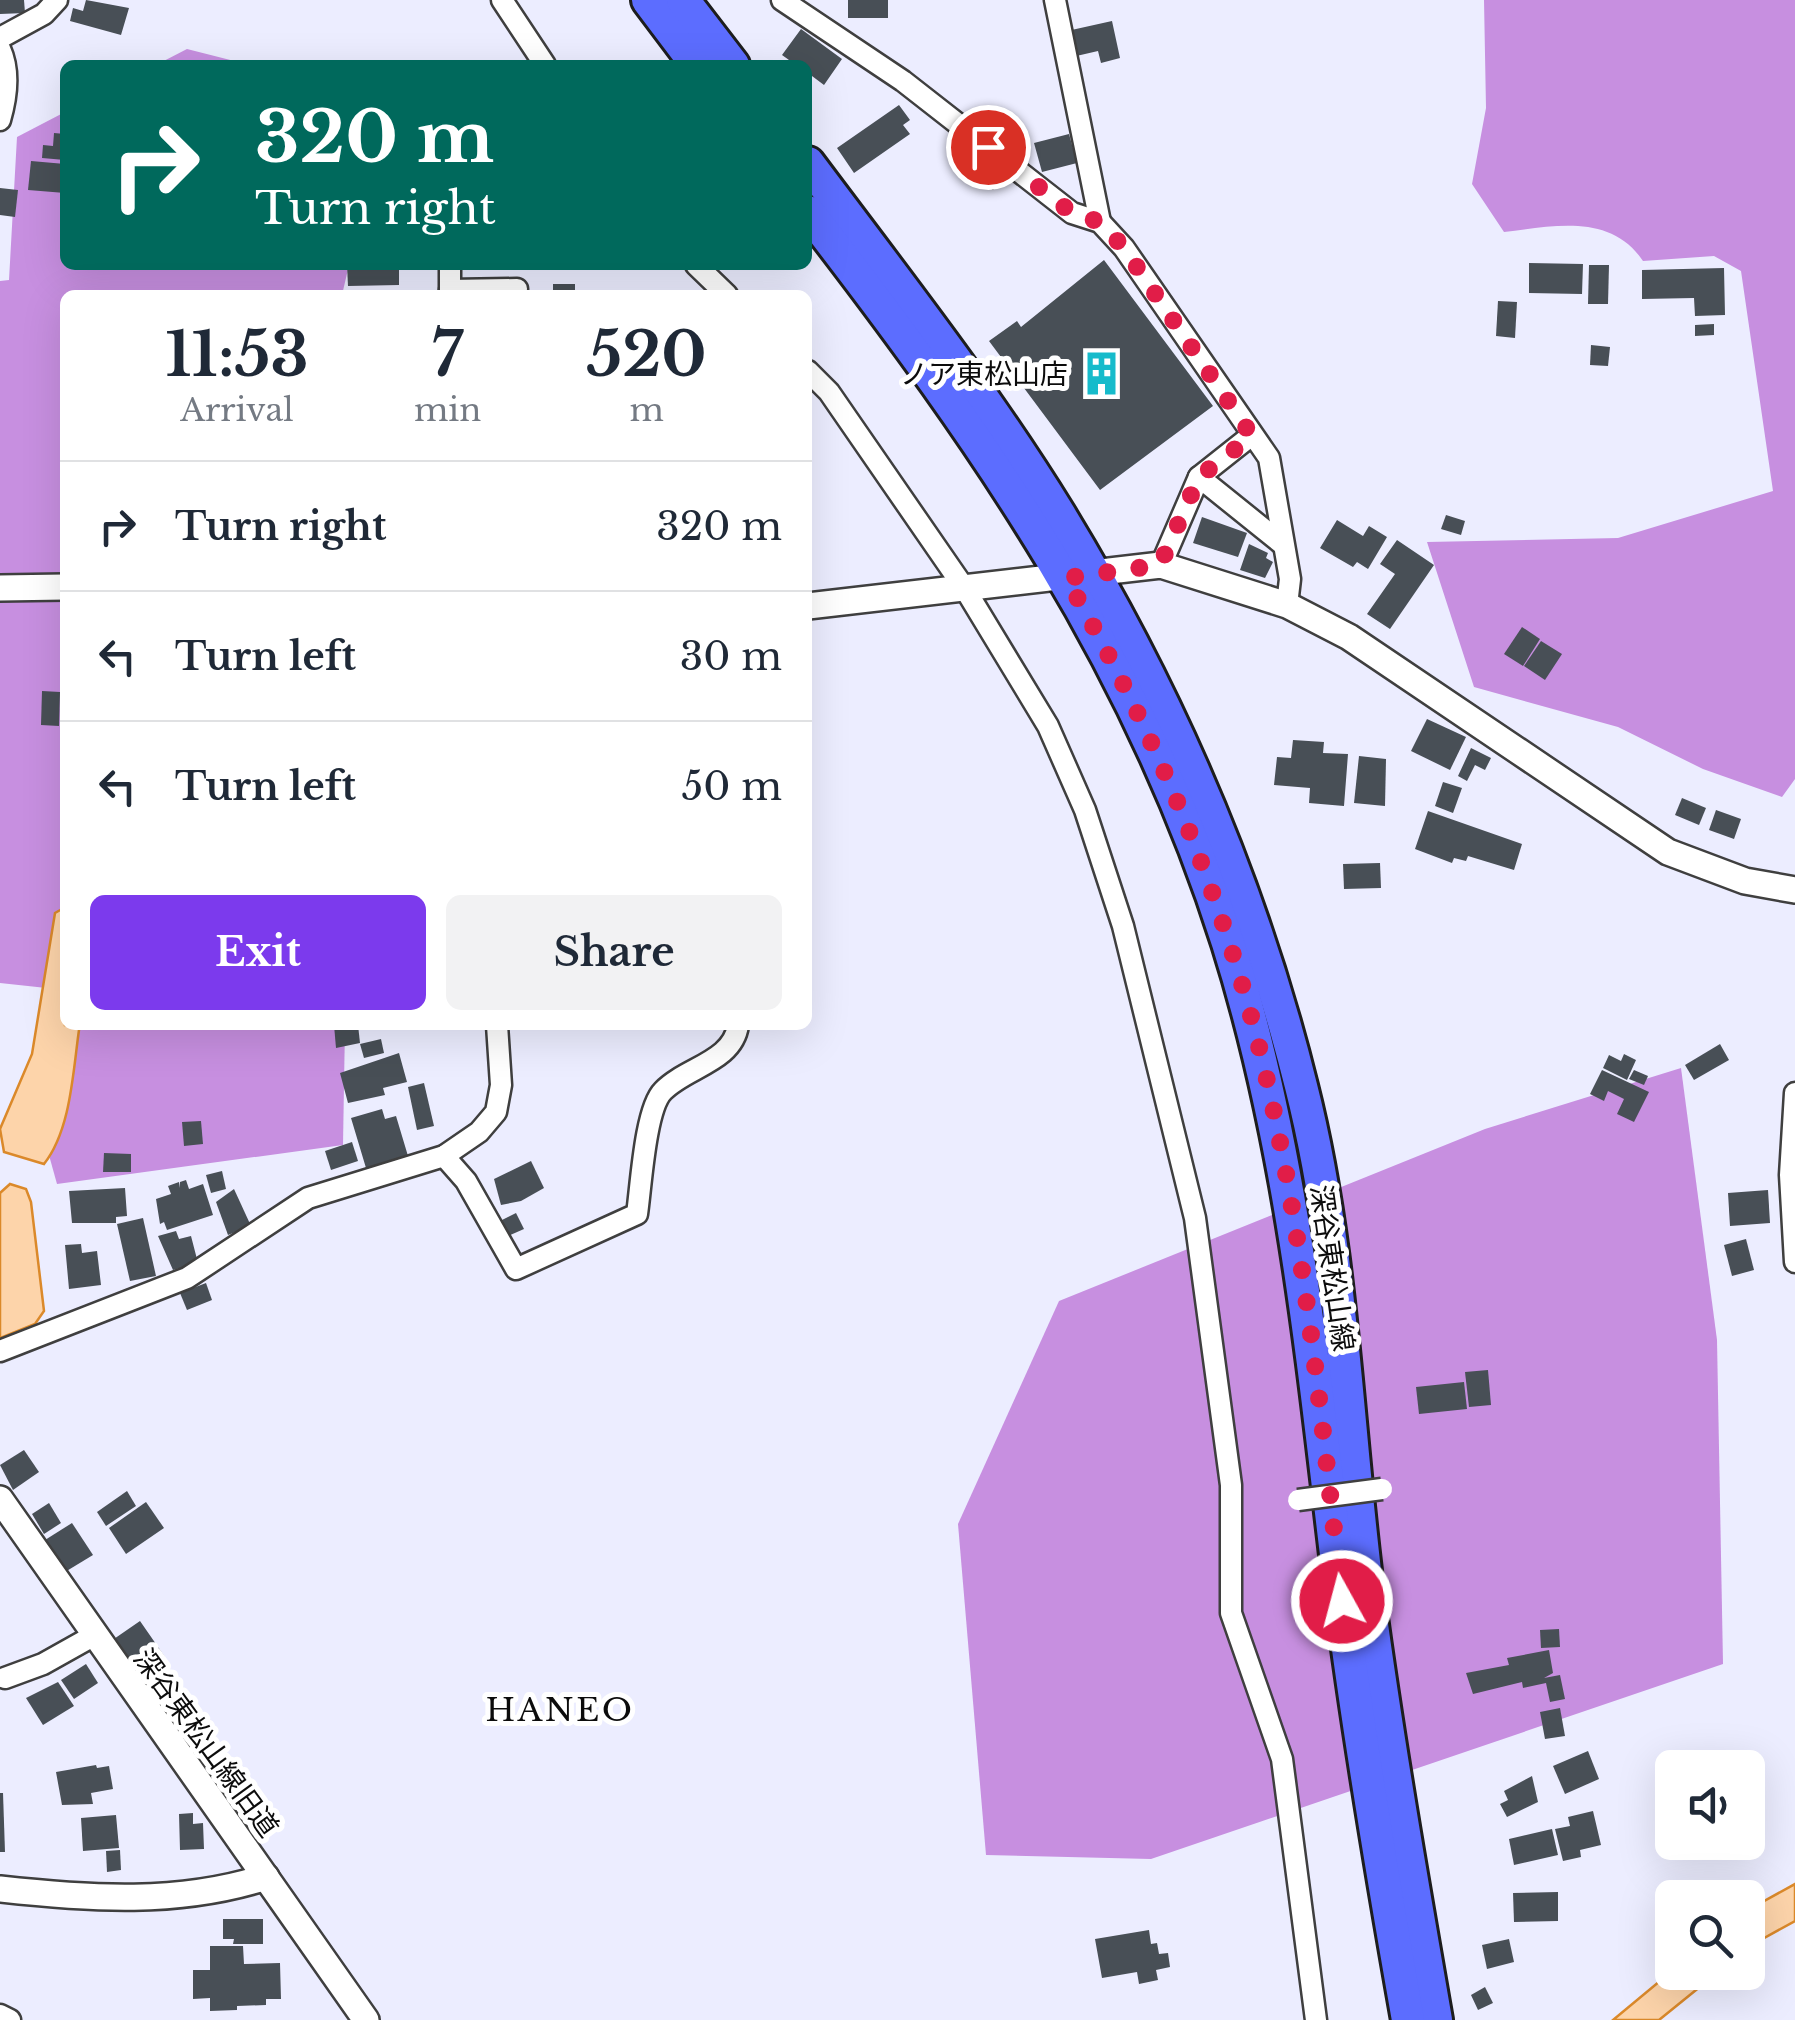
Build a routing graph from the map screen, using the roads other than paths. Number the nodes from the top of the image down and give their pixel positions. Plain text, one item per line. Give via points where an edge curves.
1 (57, 0) edge
2 (502, 0) edge
3 (648, 0) edge
4 (684, 0) edge
5 (782, 0) edge
6 (821, 0) edge
7 (1055, 0) edge
8 (817, 23) junction
9 (0, 38) edge
10 (0, 48) edge
11 (541, 60) edge
12 (693, 60) edge
13 (729, 60) edge
14 (0, 120) edge
15 (812, 169) edge
16 (812, 217) edge
17 (1100, 222) junction
18 (701, 270) edge
19 (722, 290) edge
20 (812, 375) edge
21 (1252, 436) junction
22 (1199, 477) junction
23 (1280, 543) junction
24 (1160, 565) junction
25 (1079, 576) junction
26 (0, 588) edge
27 (60, 588) edge
28 (965, 589) junction
29 (812, 606) edge
30 (1287, 606) junction
31 (1795, 890) edge
32 (497, 1030) edge
33 (736, 1030) edge
34 (1795, 1093) edge
35 (444, 1156) junction
36 (1795, 1262) edge
37 (0, 1351) edge
38 (1382, 1489) dead end
39 (0, 1499) edge
40 (1298, 1500) dead end
41 (92, 1636) junction
42 (5, 1678) dead end
43 (266, 1877) junction
44 (0, 1889) edge
45 (0, 2015) edge
46 (10, 2020) edge
47 (366, 2020) edge
48 (1316, 2020) edge
49 (1408, 2020) edge
50 (1436, 2020) edge

1 - 9 street
2 - 11 street
3 - 12 main road
4 - 13 main road
5 - 8 street
6 - 8 street
7 - 17 street
8 - 17 street via 1072,213
10 - 14 street via 6,62
15 - 25 main road, 深谷東松山線 via 998,421
16 - 25 main road, 深谷東松山線
17 - 21 street
18 - 19 street
20 - 28 street
21 - 22 street
21 - 23 street via 1269,458
22 - 23 street
22 - 24 street
23 - 30 street via 1290,580
24 - 25 street
24 - 30 street
25 - 28 street
25 - 49 main road, 深谷東松山線 via 1227,940 1270,1096 1300,1256 1342,1601
25 - 50 main road, 深谷東松山線 via 1184,750 1229,856 1302,1089 1331,1251 1369,1602
26 - 27 street
28 - 29 street
28 - 48 street via 1048,726 1084,810 1156,1053 1194,1218 1217,1361 1231,1485 1232,1613 1282,1758
30 - 31 street via 1349,637 1668,852 1745,881
32 - 35 street via 502,1085 496,1112
33 - 35 street via 730,1047 661,1092 637,1214 516,1269 466,1181
34 - 36 street
35 - 37 street via 308,1198 187,1278
38 - 40 street, bridge
39 - 41 street, 深谷東松山線旧道
41 - 42 street
41 - 43 street, 深谷東松山線旧道
43 - 44 street via 223,1891 150,1898
43 - 47 street, 深谷東松山線旧道
45 - 46 street

